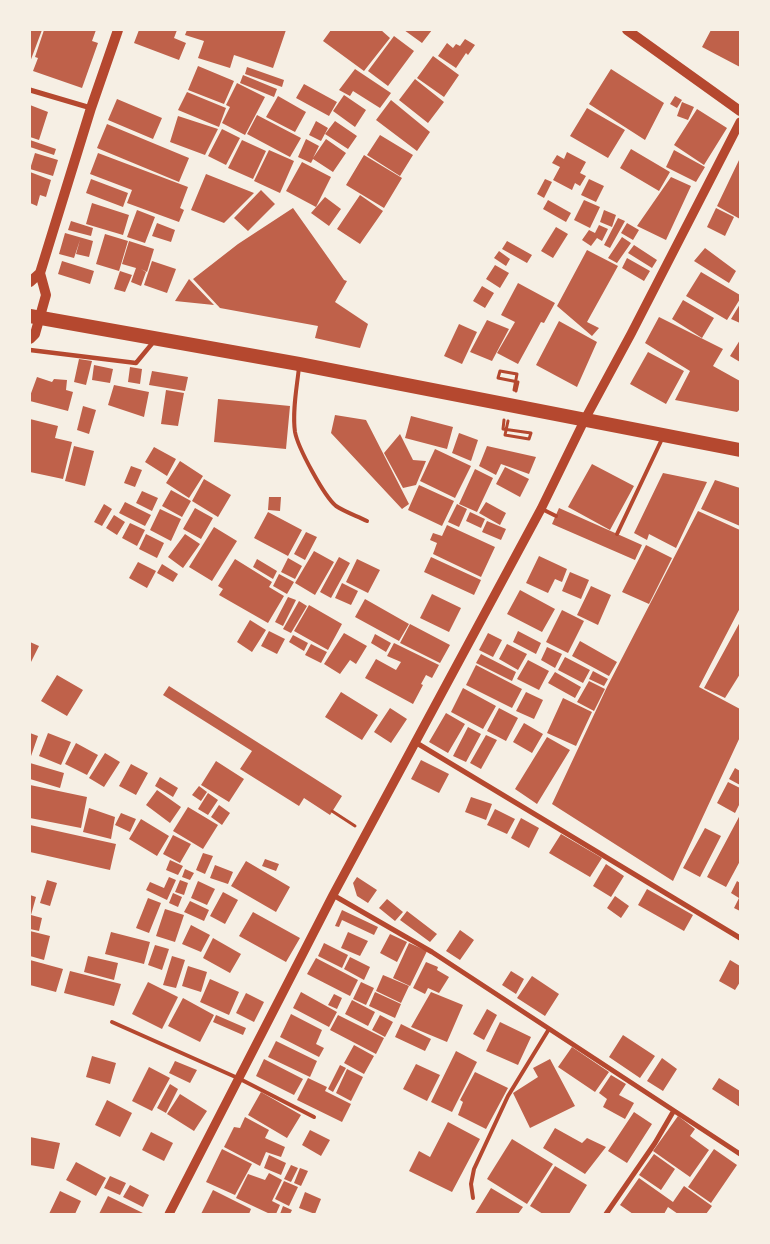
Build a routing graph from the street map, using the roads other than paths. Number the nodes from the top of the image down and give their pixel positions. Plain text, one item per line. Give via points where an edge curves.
1 (118, 30) edge
2 (627, 30) edge
3 (30, 90) edge
4 (91, 108) junction
5 (740, 111) edge
6 (740, 122) edge
7 (40, 273) junction
8 (30, 282) edge
9 (30, 316) edge
10 (30, 338) edge
11 (156, 339) junction
12 (30, 350) edge
13 (299, 364) junction
14 (585, 419) junction
15 (664, 435) junction
16 (740, 450) edge
17 (541, 509) junction
18 (556, 516) dead end
19 (367, 521) dead end
20 (617, 534) dead end
21 (415, 742) junction
22 (333, 895) junction
23 (740, 938) edge
24 (112, 1022) dead end
25 (549, 1029) junction
26 (240, 1079) junction
27 (673, 1112) junction
28 (314, 1117) dead end
29 (740, 1154) edge
30 (473, 1198) dead end
31 (169, 1214) edge
32 (606, 1214) edge

1 - 4 main road
2 - 5 main road
3 - 4 street
4 - 7 main road
6 - 14 street
7 - 8 main road
7 - 10 main road via 46,295 35,334
9 - 11 highway
11 - 12 street via 136,363
11 - 13 highway
13 - 14 highway
13 - 19 lane via 294,419 298,444 335,505
14 - 15 highway
14 - 17 street
15 - 16 highway
15 - 20 lane
17 - 18 lane
17 - 21 street
21 - 22 street
21 - 23 street
22 - 25 street via 432,952
22 - 26 street
24 - 26 lane
25 - 27 street
25 - 30 lane via 508,1096 474,1169
26 - 28 lane
26 - 31 street
27 - 29 street
27 - 32 street

